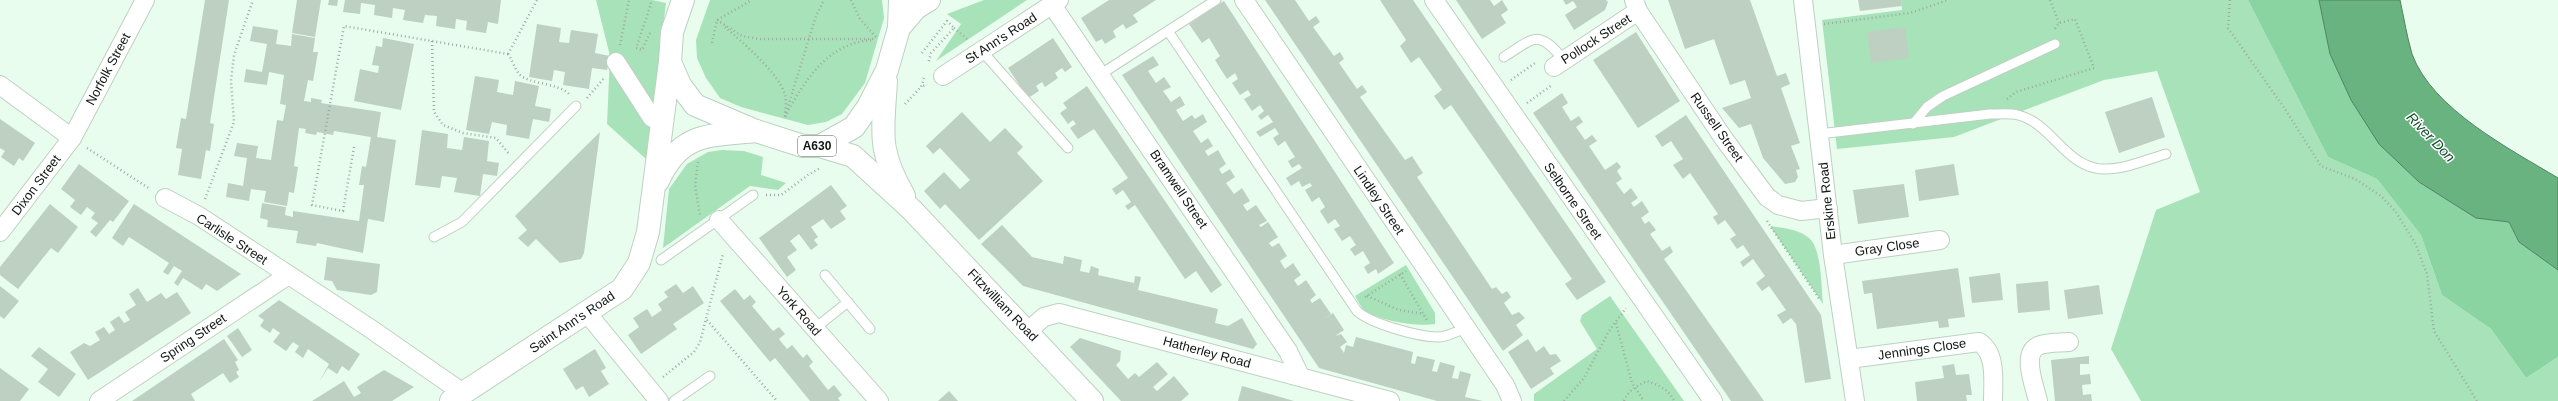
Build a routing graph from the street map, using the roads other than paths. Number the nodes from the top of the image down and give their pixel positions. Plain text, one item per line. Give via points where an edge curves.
1 (145, 0) edge
2 (683, 0) edge
3 (900, 0) edge
4 (929, 0) edge
5 (1216, 0) edge
6 (1244, 0) edge
7 (1434, 0) edge
8 (1803, 0) edge
9 (1056, 2) edge
10 (1636, 6) edge
11 (899, 28) junction
12 (1168, 31) junction
13 (2055, 44) dead end
14 (981, 50) junction
15 (1504, 57) dead end
16 (616, 62) road end
17 (670, 62) junction
18 (1559, 63) joint
19 (887, 70) junction
20 (1101, 74) junction
21 (943, 76) road end
22 (0, 85) edge
23 (576, 106) road end
24 (652, 118) dead end
25 (1913, 124) junction
26 (756, 131) junction
27 (1819, 134) junction
28 (72, 138) junction
29 (820, 146) junction
30 (1068, 148) dead end
31 (2166, 154) dead end
32 (655, 186) junction
33 (753, 195) road end
34 (165, 198) road end
35 (1828, 208) junction
36 (912, 210) junction
37 (719, 226) junction
38 (0, 232) edge
39 (434, 237) dead end
40 (1940, 240) dead end
41 (1833, 255) junction
42 (661, 260) dead end
43 (825, 275) dead end
44 (287, 276) junction
45 (848, 302) junction
46 (587, 313) junction
47 (1465, 328) junction
48 (814, 329) junction
49 (870, 329) dead end
50 (1028, 332) junction
51 (2069, 342) dead end
52 (1849, 359) junction
53 (710, 376) dead end
54 (1300, 376) junction
55 (653, 395) edge
56 (457, 397) edge
57 (99, 401) edge
58 (674, 401) edge
59 (879, 401) edge
60 (1092, 401) edge
61 (1390, 401) edge
62 (1512, 401) edge
63 (1713, 401) edge
64 (1855, 401) edge
65 (1993, 401) edge
66 (2038, 401) edge

1 - 28 street, Norfolk Street
2 - 17 main road, A630 via 672,32
3 - 11 main road, A630
4 - 11 main road via 916,8
5 - 12 lane
6 - 47 street, Lindley Street
7 - 63 street, Selborne Street
8 - 27 street, Erskine Road
9 - 14 street, St Ann's Road
9 - 20 street, Bramwell Street
10 - 18 street, Pollock Street
10 - 35 street, Russell Street via 1767,197 1778,205 1801,211
11 - 19 main road, A630
12 - 20 lane
12 - 47 lane via 1352,304 1365,318 1381,325 1438,337
13 - 25 lane via 1943,96 1927,108
14 - 21 street, St Ann's Road
14 - 30 lane
15 - 18 lane via 1525,43 1540,38 1549,41
16 - 24 street
17 - 26 main road, A630 via 680,85 695,105
17 - 32 main road, Saint Ann's Road
19 - 29 main road, A630 via 868,107 854,127
19 - 36 main road, Fitzwilliam Road / A630 via 882,138 884,151 893,176
20 - 54 street, Bramwell Street via 1288,351
22 - 28 street
23 - 39 lane via 462,222
25 - 27 lane
25 - 31 lane via 1990,114 2017,115 2039,125 2073,158 2095,168 2117,167
26 - 29 main road, A630 via 803,146
26 - 32 main road, Saint Ann's Road via 695,140 678,150 666,163
27 - 35 street, Erskine Road
28 - 38 street, Dixon Street
29 - 36 main road, Fitzwilliam Road / A630 via 853,156
32 - 46 main road, Saint Ann's Road via 648,232 639,263 622,288
33 - 37 lane
34 - 44 street, Carlisle Street via 199,216
35 - 41 street, Erskine Road
36 - 50 main road, Fitzwilliam Road / A630
37 - 42 lane
37 - 48 street, York Road
40 - 41 street, Gray Close
41 - 52 street, Erskine Road
43 - 45 lane
44 - 56 street, Carlisle Street via 368,326
44 - 57 street, Spring Street
45 - 48 lane
45 - 49 lane
46 - 55 street
46 - 56 main road, Saint Ann's Road
47 - 62 street, Lindley Street via 1505,385
48 - 59 street, York Road
50 - 54 street, Hatherley Road via 1044,317 1059,313
50 - 60 main road, Fitzwilliam Road / A630
51 - 66 street via 2039,346 2033,350 2030,366
52 - 64 street, Erskine Road
52 - 65 street, Jennings Close via 1979,342 1986,346 1990,355
53 - 58 lane
54 - 61 street, Hatherley Road

